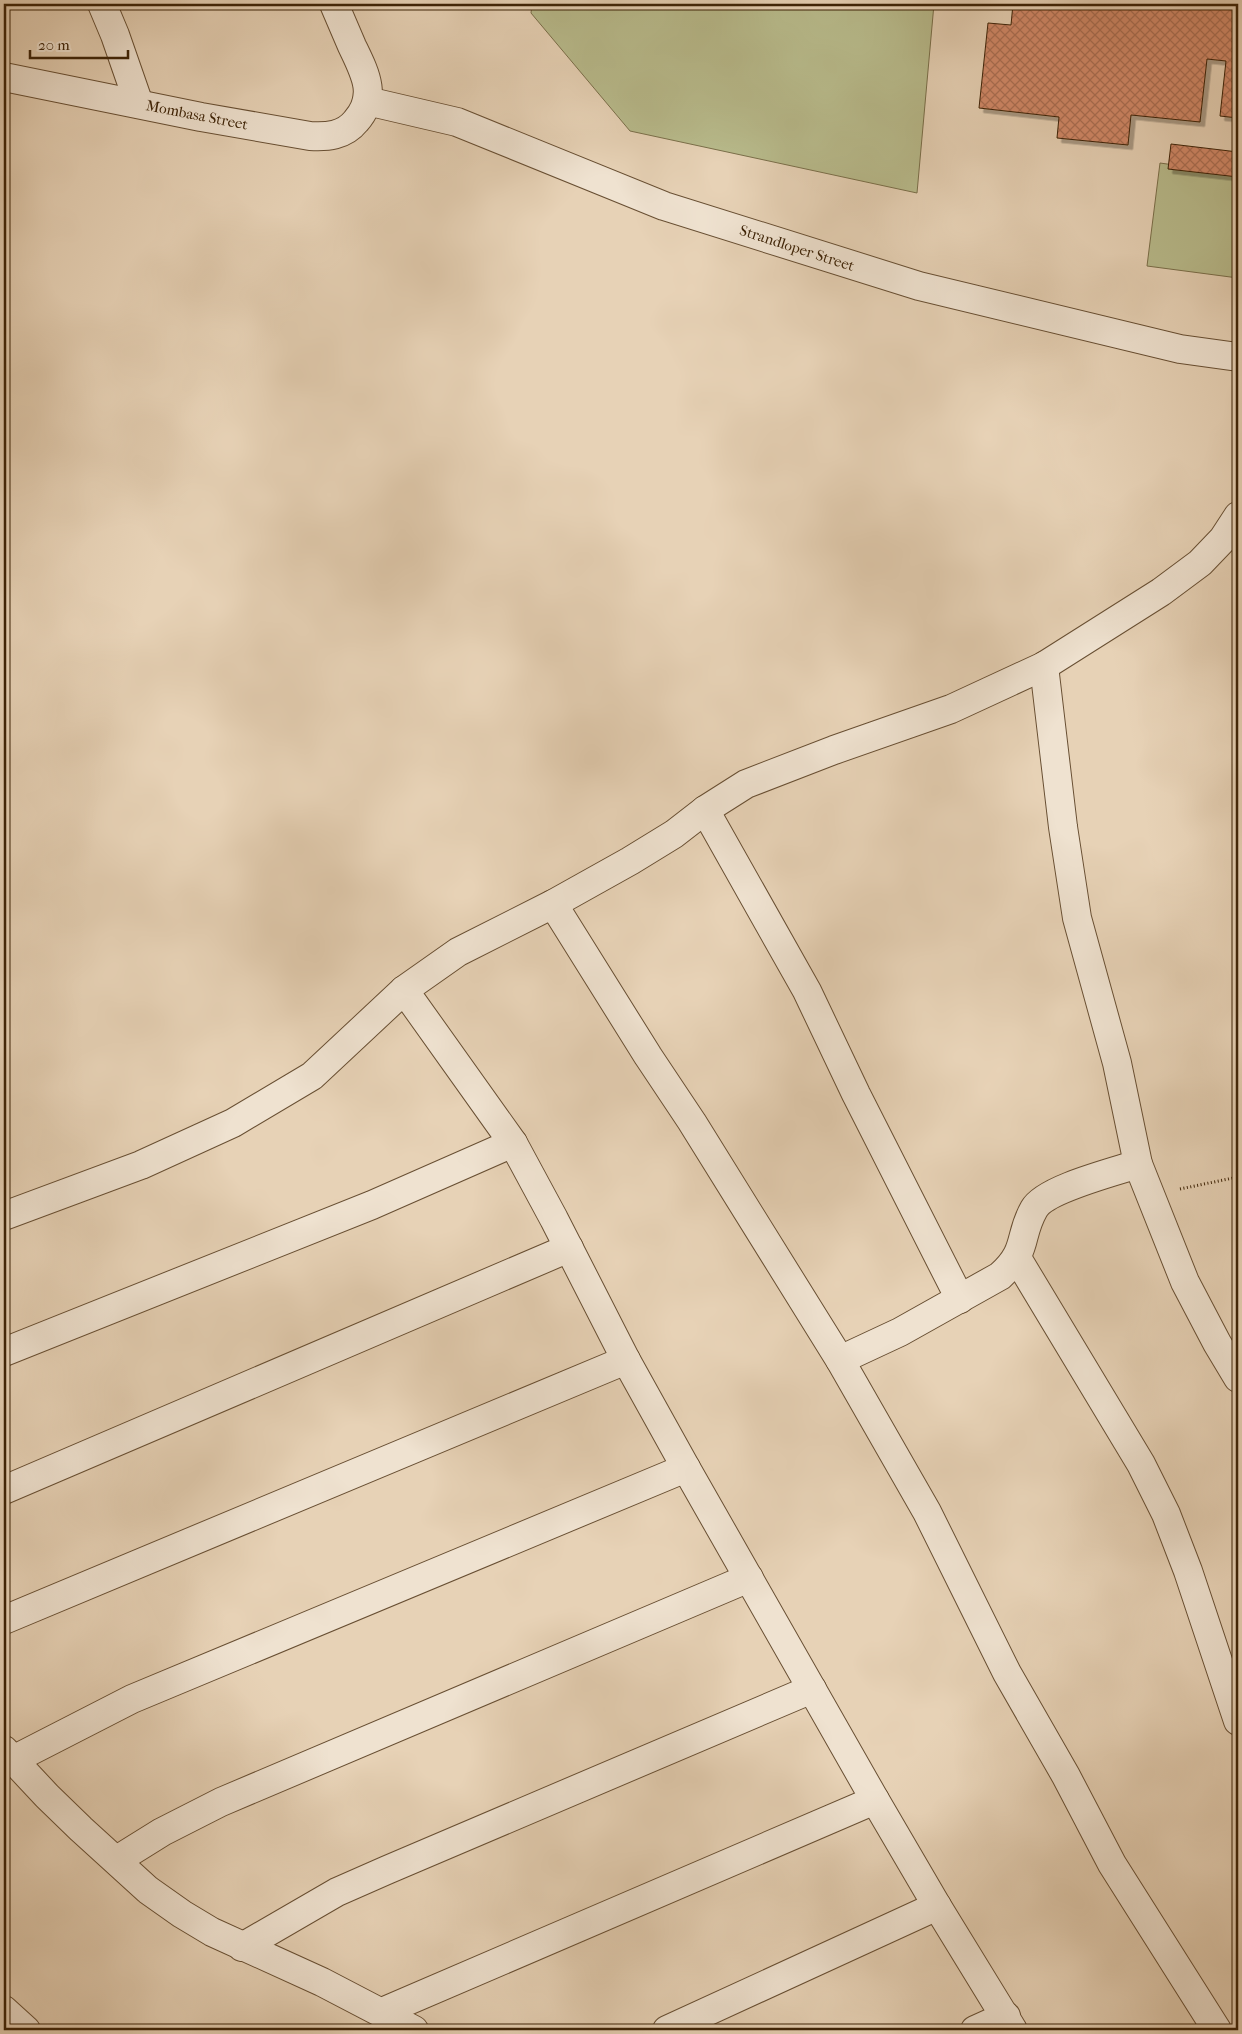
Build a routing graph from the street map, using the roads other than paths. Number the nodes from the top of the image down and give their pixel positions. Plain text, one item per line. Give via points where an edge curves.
1 (102, 4) edge
2 (334, 4) edge
3 (4, 77) edge
4 (368, 98) junction
5 (139, 104) junction
6 (1238, 357) edge
7 (1238, 516) edge
8 (1044, 666) junction
9 (705, 810) junction
10 (553, 904) junction
11 (404, 990) junction
12 (513, 1143) junction
13 (1138, 1164) junction
14 (4, 1216) edge
15 (568, 1248) junction
16 (1017, 1258) junction
17 (960, 1299) junction
18 (4, 1352) edge
19 (626, 1360) junction
20 (840, 1360) junction
21 (1238, 1378) edge
22 (686, 1468) junction
23 (4, 1490) edge
24 (749, 1578) junction
25 (4, 1620) edge
26 (812, 1689) junction
27 (1238, 1721) edge
28 (8, 1755) edge
29 (875, 1800) junction
30 (116, 1860) junction
31 (937, 1906) junction
32 (242, 1946) junction
33 (4, 2010) edge
34 (382, 2012) junction
35 (1010, 2023) edge
36 (26, 2030) edge
37 (414, 2030) edge
38 (667, 2030) edge
39 (975, 2030) edge
40 (1217, 2030) edge

1 - 5 street
2 - 4 street via 365,73
3 - 5 street, Mombasa Street
4 - 5 street, Mombasa Street via 364,112 354,124 327,137
4 - 6 street, Strandloper Street via 457,122 664,206 919,286 1180,348
7 - 8 street via 1223,539 1200,563 1162,592
8 - 9 street via 951,709 746,784
8 - 13 street via 1077,918 1117,1063
9 - 10 street via 674,834
9 - 17 street via 807,992
10 - 11 street via 458,952
10 - 20 street
11 - 12 street
11 - 14 street via 312,1076 233,1122 141,1165
12 - 15 street
12 - 18 street via 372,1205
13 - 16 street via 1059,1190 1041,1200 1029,1219
13 - 21 street via 1185,1282
15 - 19 street
15 - 23 street
16 - 17 street via 1000,1276
16 - 27 street via 1142,1464 1166,1514
17 - 20 street
19 - 22 street
19 - 25 street
20 - 40 street via 927,1512 1007,1673 1112,1864
22 - 24 street
22 - 28 street via 141,1695
24 - 26 street
24 - 30 street via 221,1802
26 - 29 street
26 - 32 street via 337,1892
28 - 30 street
29 - 31 street
29 - 34 street
30 - 32 street via 148,1890 182,1914
31 - 35 street
31 - 38 street
32 - 34 street
33 - 36 street
34 - 37 street
35 - 39 street

